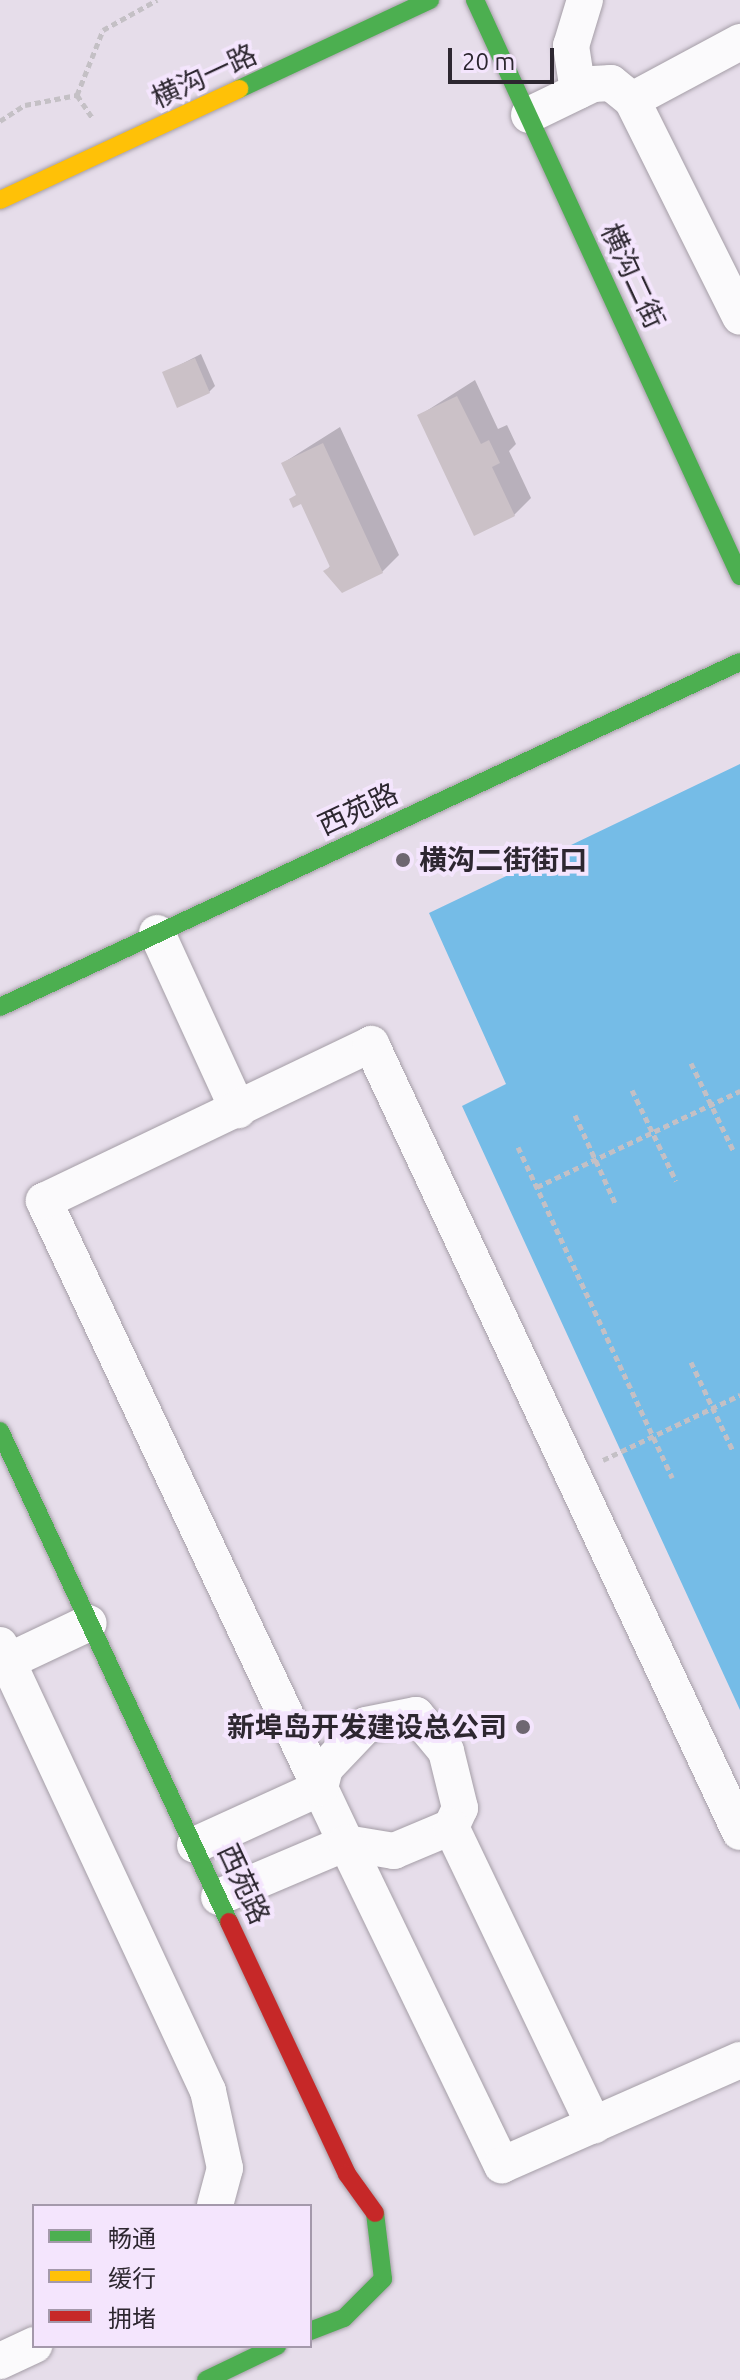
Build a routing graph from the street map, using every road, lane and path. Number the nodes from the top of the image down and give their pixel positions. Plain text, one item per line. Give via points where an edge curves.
1 (157, 0) edge
2 (430, 0) edge
3 (475, 0) edge
4 (585, 0) edge
5 (740, 42) edge
6 (578, 91) junction
7 (77, 95) dead end
8 (632, 100) junction
9 (529, 115) junction
10 (0, 200) edge
11 (740, 317) edge
12 (740, 576) edge
13 (740, 662) edge
14 (157, 933) junction
15 (0, 1007) edge
16 (691, 1063) dead end
17 (632, 1090) dead end
18 (740, 1091) edge
19 (711, 1105) junction
20 (238, 1110) junction
21 (575, 1115) dead end
22 (653, 1132) junction
23 (518, 1147) dead end
24 (734, 1152) dead end
25 (595, 1159) junction
26 (676, 1181) dead end
27 (537, 1187) junction
28 (616, 1205) dead end
29 (691, 1362) dead end
30 (740, 1395) edge
31 (712, 1408) junction
32 (0, 1431) edge
33 (652, 1437) junction
34 (733, 1451) dead end
35 (577, 1473) junction
36 (672, 1478) dead end
37 (89, 1623) junction
38 (3, 1657) edge
39 (320, 1788) junction
40 (451, 1827) junction
41 (740, 1832) edge
42 (346, 1843) junction
43 (195, 1845) junction
44 (219, 1897) junction
45 (740, 2060) edge
46 (594, 2125) junction
47 (216, 2204) edge
48 (312, 2330) edge
49 (32, 2346) edge
50 (273, 2348) edge
51 (0, 2361) edge
52 (206, 2380) edge

1 - 7 path via 103,30
2 - 10 main road, 横沟一路
3 - 9 main road, 横沟二街
4 - 6 street via 571,46
5 - 8 street
6 - 8 street via 611,83
6 - 9 street
8 - 11 street
9 - 12 main road, 横沟二街
13 - 14 main road, 西苑路
14 - 15 main road, 西苑路
14 - 20 street
16 - 19 path
17 - 22 path
18 - 19 path
19 - 22 path
19 - 24 path
20 - 35 street via 371,1044
20 - 39 street via 44,1201
21 - 25 path
22 - 25 path
22 - 26 path
23 - 27 path
25 - 27 path
25 - 28 path
27 - 33 path
29 - 31 path
30 - 31 path
31 - 33 path
31 - 34 path
32 - 37 main road, 西苑路
33 - 35 path
33 - 36 path
35 - 41 street
37 - 38 street
37 - 43 main road, 西苑路
38 - 47 street via 208,2091 225,2168
39 - 40 street via 348,1736 416,1715 446,1751 460,1808
39 - 42 street
39 - 43 street
40 - 42 street via 394,1851
40 - 46 street
42 - 44 street
42 - 46 street via 502,2165
43 - 44 main road, 西苑路
44 - 48 main road, 西苑路 via 384,2242 383,2279 366,2300
45 - 46 street
49 - 51 street
50 - 52 main road

